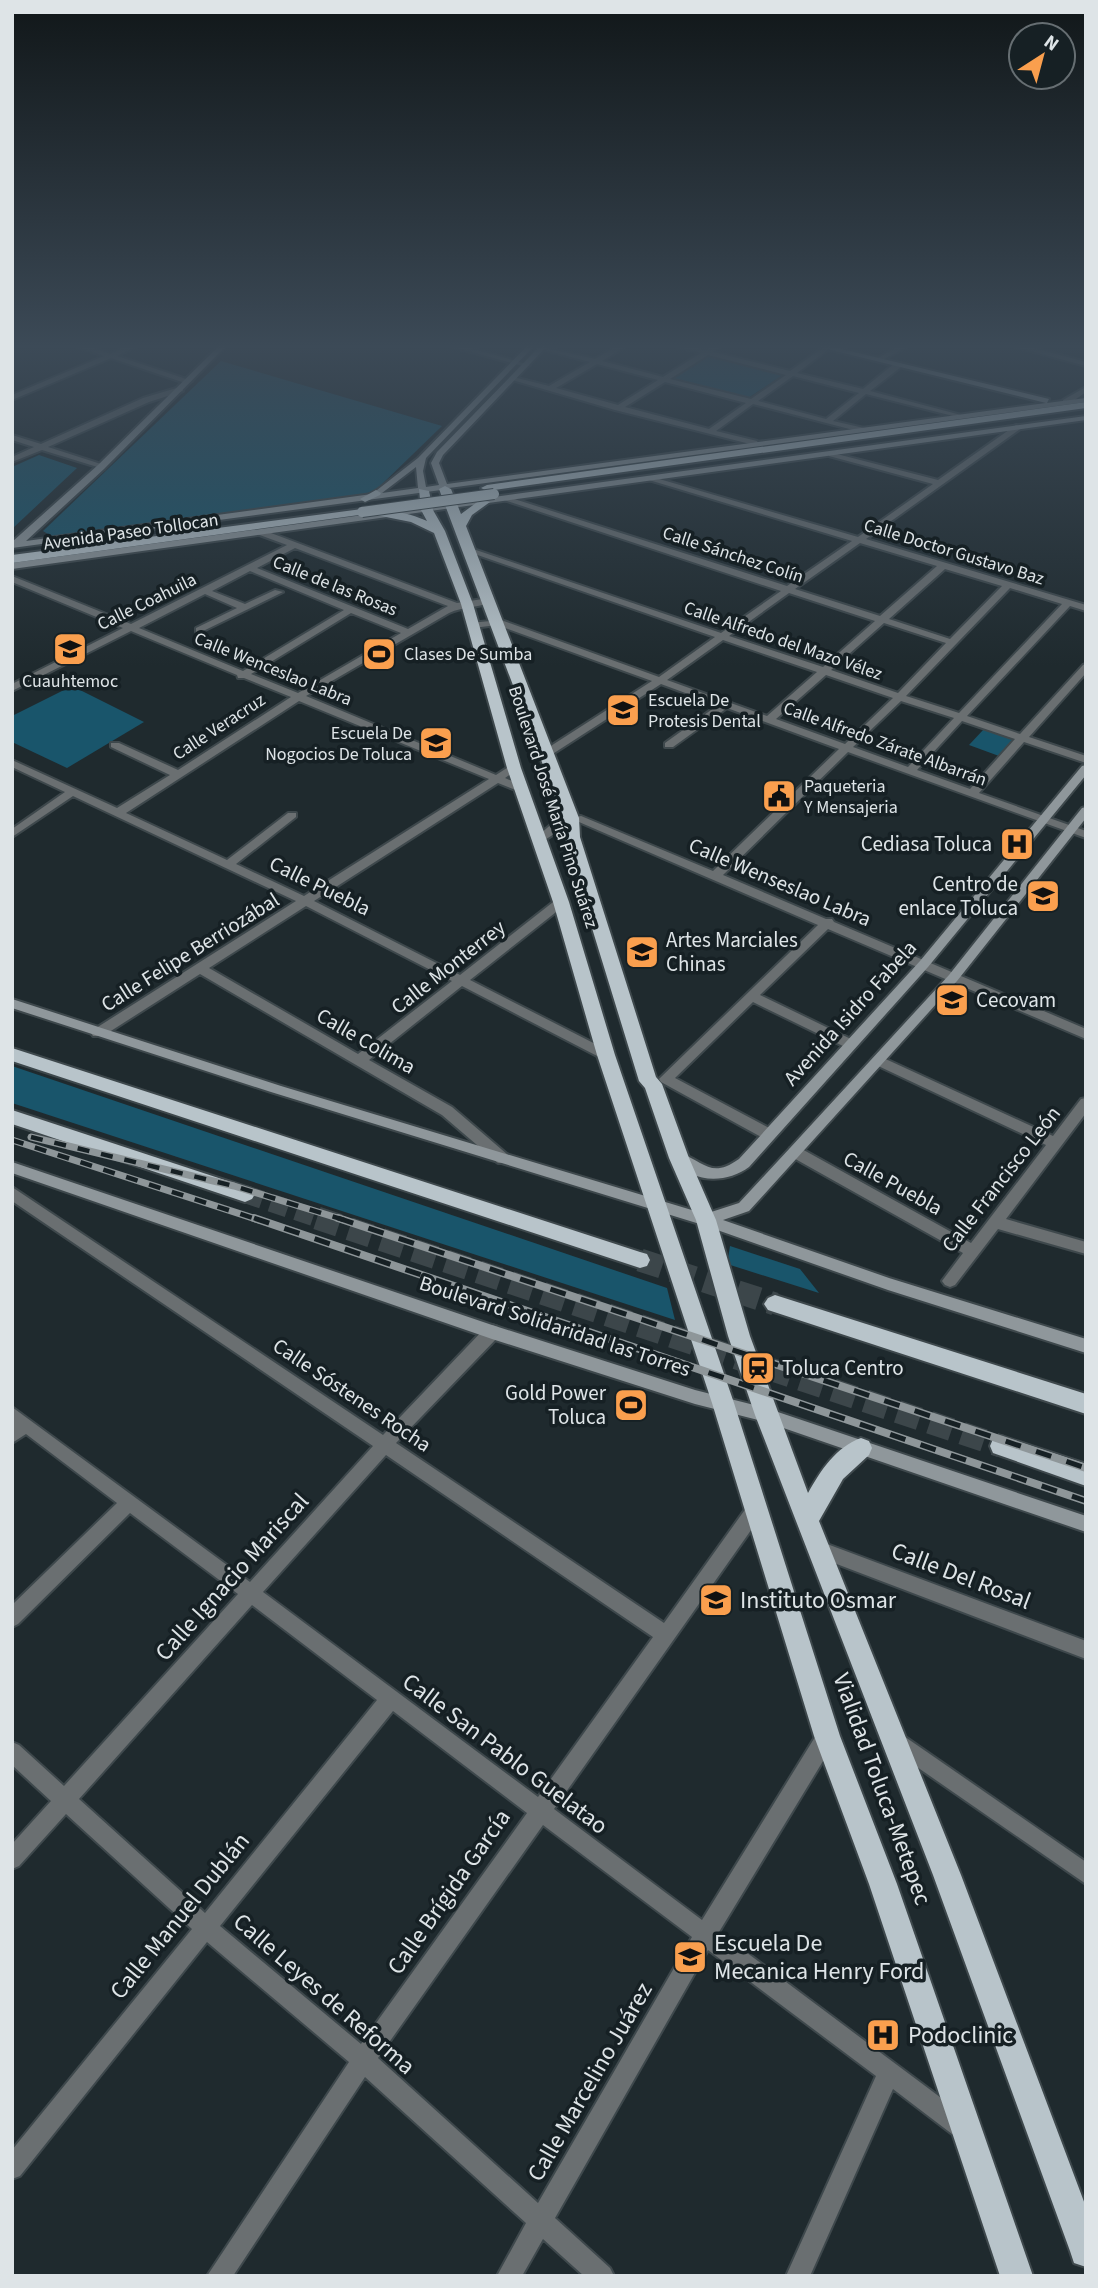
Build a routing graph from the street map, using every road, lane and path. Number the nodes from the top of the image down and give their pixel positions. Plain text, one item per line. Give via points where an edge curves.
1 (30, 452) edge
2 (55, 452) edge
3 (116, 452) edge
4 (429, 452) edge
5 (442, 452) edge
6 (708, 452) edge
7 (749, 452) edge
8 (820, 452) edge
9 (847, 452) edge
10 (984, 452) edge
11 (812, 453) junction
12 (832, 454) junction
13 (12, 460) edge
14 (421, 460) junction
15 (435, 466) junction
16 (101, 467) junction
17 (652, 478) junction
18 (940, 483) junction
19 (445, 489) junction
20 (423, 491) junction
21 (490, 493) junction
22 (379, 495) junction
23 (362, 506) junction
24 (452, 507) junction
25 (427, 510) junction
26 (388, 514) junction
27 (459, 527) junction
28 (439, 531) junction
29 (260, 532) junction
30 (859, 540) junction
31 (295, 544) junction
32 (13, 547) edge
33 (470, 551) junction
34 (38, 553) junction
35 (12, 559) edge
36 (944, 565) junction
37 (12, 566) edge
38 (250, 568) junction
39 (12, 579) edge
40 (1008, 584) junction
41 (788, 589) junction
42 (205, 591) junction
43 (278, 592) dead end
44 (489, 601) junction
45 (1069, 603) junction
46 (462, 605) junction
47 (245, 608) junction
48 (1086, 608) edge
49 (351, 609) junction
50 (883, 620) junction
51 (498, 622) junction
52 (473, 625) junction
53 (128, 629) junction
54 (200, 631) dead end
55 (409, 633) junction
56 (722, 635) junction
57 (951, 642) junction
58 (1086, 667) edge
59 (824, 672) junction
60 (241, 676) junction
61 (659, 681) junction
62 (12, 688) edge
63 (298, 697) junction
64 (898, 698) junction
65 (726, 704) junction
66 (962, 718) junction
67 (769, 720) junction
68 (1024, 738) junction
69 (115, 745) dead end
70 (669, 745) dead end
71 (847, 748) junction
72 (547, 753) junction
73 (1086, 760) edge
74 (12, 763) edge
75 (514, 768) junction
76 (1086, 768) edge
77 (909, 772) junction
78 (178, 774) junction
79 (496, 780) junction
80 (522, 789) junction
81 (72, 792) junction
82 (972, 794) junction
83 (1086, 810) edge
84 (118, 813) junction
85 (292, 815) dead end
86 (571, 818) junction
87 (1045, 820) junction
88 (1070, 829) junction
89 (12, 834) edge
90 (1086, 835) edge
91 (539, 840) junction
92 (229, 864) junction
93 (716, 875) junction
94 (307, 902) junction
95 (561, 902) junction
96 (828, 922) junction
97 (924, 964) junction
98 (201, 968) junction
99 (953, 978) junction
100 (463, 981) junction
101 (751, 996) junction
102 (12, 1003) edge
103 (98, 1033) junction
104 (1086, 1034) edge
105 (850, 1044) junction
106 (12, 1054) edge
107 (606, 1055) junction
108 (358, 1061) junction
109 (879, 1061) junction
110 (1086, 1104) edge
111 (12, 1118) edge
112 (768, 1134) junction
113 (1056, 1143) junction
114 (795, 1152) junction
115 (679, 1158) junction
116 (503, 1159) junction
117 (12, 1167) edge
118 (12, 1193) edge
119 (244, 1194) tunnel mouth
120 (657, 1205) junction
121 (706, 1220) junction
122 (995, 1222) junction
123 (1086, 1248) edge
124 (971, 1250) junction
125 (640, 1260) tunnel mouth
126 (950, 1281) dead end
127 (775, 1304) tunnel mouth
128 (695, 1320) joint
129 (492, 1332) junction
130 (739, 1336) joint
131 (1086, 1346) edge
132 (723, 1403) junction
133 (1086, 1404) edge
134 (766, 1415) junction
135 (17, 1424) edge
136 (386, 1443) junction
137 (1001, 1446) tunnel mouth
138 (860, 1448) junction
139 (1086, 1475) edge
140 (129, 1502) junction
141 (755, 1510) junction
142 (807, 1522) junction
143 (1086, 1524) edge
144 (819, 1549) junction
145 (251, 1593) junction
146 (12, 1618) edge
147 (666, 1635) junction
148 (1086, 1650) edge
149 (391, 1698) junction
150 (827, 1736) junction
151 (891, 1738) junction
152 (12, 1752) edge
153 (64, 1800) junction
154 (538, 1812) junction
155 (12, 1859) edge
156 (1086, 1874) edge
157 (204, 1926) junction
158 (705, 1934) junction
159 (363, 2060) junction
160 (889, 2072) junction
161 (969, 2132) junction
162 (12, 2168) edge
163 (540, 2220) junction
164 (1086, 2251) edge
165 (219, 2276) edge
166 (509, 2276) edge
167 (602, 2276) edge
168 (798, 2276) edge
169 (1017, 2276) edge

1 - 13 street
2 - 16 street
3 - 16 main road
4 - 14 main road
5 - 15 main road
6 - 21 main road, Avenida Paseo Tollocan
7 - 21 highway, Avenida Paseo Tollocan
8 - 11 highway, Avenida Paseo Tollocan
9 - 12 main road, Avenida Paseo Tollocan
10 - 18 street
11 - 12 main road, Avenida Paseo Tollocan
11 - 17 main road, Avenida Paseo Tollocan
11 - 21 highway, Avenida Paseo Tollocan
12 - 18 street
14 - 20 main road, Boulevard José María Pino Suárez
14 - 22 main road
15 - 19 main road
15 - 21 main road
16 - 32 main road
17 - 21 main road, Avenida Paseo Tollocan
17 - 30 street, Calle Doctor Gustavo Baz
18 - 30 street
19 - 20 main road, Avenida Paseo Tollocan
19 - 21 main road, Avenida Paseo Tollocan
19 - 24 highway
20 - 22 main road, Avenida Paseo Tollocan
20 - 25 highway, Boulevard José María Pino Suárez
21 - 23 highway, Avenida Paseo Tollocan, bridge
21 - 24 main road, Avenida Paseo Tollocan
21 - 27 highway via 467,513
21 - 41 street, Calle Sánchez Colín
22 - 23 main road
22 - 26 main road via 402,504 402,509
23 - 32 main road, Avenida Paseo Tollocan
23 - 34 highway, Avenida Paseo Tollocan
24 - 25 main road, Avenida Paseo Tollocan
24 - 27 highway
25 - 26 main road, Avenida Paseo Tollocan
25 - 28 highway, Boulevard José María Pino Suárez
26 - 28 highway
26 - 29 main road, Avenida Paseo Tollocan
27 - 33 highway, Boulevard José María Pino Suárez
28 - 46 highway, Boulevard José María Pino Suárez
29 - 31 street
29 - 37 main road, Avenida Paseo Tollocan
30 - 36 street, Calle Doctor Gustavo Baz
30 - 41 street
31 - 38 street, Calle Coahuila
31 - 46 street
32 - 34 highway, Avenida Paseo Tollocan
33 - 44 highway, Boulevard José María Pino Suárez
33 - 56 street, Calle Alfredo del Mazo Vélez
34 - 35 highway, Avenida Paseo Tollocan
36 - 40 street, Calle Doctor Gustavo Baz
36 - 50 street
38 - 42 street, Calle Coahuila
38 - 49 street, Calle de las Rosas
39 - 53 street, Calle Wenceslao Labra
40 - 45 street, Calle Doctor Gustavo Baz
40 - 57 street
41 - 50 street, Calle Sánchez Colín
41 - 56 street
42 - 47 street
42 - 53 street, Calle Coahuila
43 - 47 street
44 - 46 street, Calle Veracruz
44 - 51 highway, Boulevard José María Pino Suárez
45 - 48 street, Calle Doctor Gustavo Baz
45 - 66 street
46 - 52 highway, Boulevard José María Pino Suárez
46 - 55 street, Calle Veracruz
47 - 54 street
49 - 55 street, Calle de las Rosas
49 - 60 street
50 - 57 street, Calle Sánchez Colín
50 - 59 street
51 - 52 street, Calle Alfredo Zárate Albarrán
51 - 61 street, Calle Alfredo Zárate Albarrán
51 - 72 highway, Boulevard José María Pino Suárez
52 - 75 highway, Boulevard José María Pino Suárez
53 - 60 street, Calle Wenceslao Labra
53 - 62 street, Calle Coahuila
55 - 63 street, Calle Veracruz
56 - 59 street, Calle Alfredo del Mazo Vélez
56 - 61 street
57 - 64 street
58 - 68 street
59 - 64 street, Calle Alfredo del Mazo Vélez
59 - 67 street
60 - 63 street, Calle Wenceslao Labra
61 - 65 street, Calle Alfredo Zárate Albarrán
61 - 72 street
63 - 78 street, Calle Veracruz
63 - 79 street, Calle Wenceslao Labra
64 - 66 street, Calle Alfredo del Mazo Vélez
64 - 71 street
65 - 67 street, Calle Alfredo Zárate Albarrán
65 - 70 street
66 - 68 street, Calle Alfredo del Mazo Vélez
66 - 77 street
67 - 71 street, Calle Alfredo Zárate Albarrán
68 - 73 street, Calle Alfredo del Mazo Vélez
68 - 82 street
69 - 78 street
71 - 77 street, Calle Alfredo Zárate Albarrán
71 - 93 street
72 - 86 highway, Boulevard José María Pino Suárez
74 - 81 street, Calle Puebla
75 - 79 street, Calle Felipe Berriozábal
75 - 80 highway, Boulevard José María Pino Suárez
76 - 87 main road, Avenida Isidro Fabela
77 - 82 street, Calle Alfredo Zárate Albarrán
78 - 84 street, Calle Veracruz
79 - 80 street, Calle Wenceslao Labra
79 - 94 street, Calle Felipe Berriozábal
80 - 91 highway, Boulevard José María Pino Suárez
81 - 84 street, Calle Puebla
81 - 89 street
82 - 87 street, Calle Alfredo Zárate Albarrán
83 - 88 main road
84 - 92 street, Calle Puebla
85 - 92 street
86 - 91 street
86 - 93 street, Calle Wenseslao Labra
86 - 115 highway, Boulevard José María Pino Suárez via 572,837 648,1081 653,1084
87 - 88 street, Calle Alfredo Zárate Albarrán
87 - 97 main road, Avenida Isidro Fabela
88 - 90 street, Calle Alfredo Zárate Albarrán
88 - 99 main road
91 - 95 highway, Boulevard José María Pino Suárez
92 - 94 street, Calle Puebla
93 - 96 street, Calle Wenseslao Labra
94 - 98 street, Calle Felipe Berriozábal
94 - 100 street, Calle Puebla
95 - 100 street, Calle Monterrey
95 - 107 highway, Boulevard José María Pino Suárez
96 - 97 street, Calle Wenseslao Labra
96 - 101 street
97 - 99 street, Calle Wenseslao Labra
97 - 105 main road, Avenida Isidro Fabela
98 - 103 street, Calle Felipe Berriozábal
98 - 108 street, Calle Colima
99 - 104 street, Calle Wenseslao Labra
99 - 109 main road
100 - 107 street, Calle Puebla
100 - 108 street, Calle Monterrey
101 - 105 street
101 - 112 street via 666,1079
102 - 103 main road
103 - 116 main road
105 - 112 main road, Avenida Isidro Fabela
106 - 125 highway
107 - 120 highway, Boulevard José María Pino Suárez
108 - 116 street, Calle Colima via 447,1111
109 - 113 street
109 - 114 main road
110 - 113 street, Calle Francisco León
111 - 119 highway
112 - 115 main road, Avenida Isidro Fabela via 744,1163 723,1176 704,1173
113 - 122 street, Calle Francisco León
114 - 121 main road via 744,1207
114 - 124 street, Calle Puebla
115 - 121 highway, Boulevard José María Pino Suárez
116 - 120 main road
117 - 129 main road, Boulevard Solidaridad las Torres
118 - 136 street, Calle Sóstenes Rocha
120 - 121 main road
120 - 128 highway, Boulevard José María Pino Suárez
121 - 130 highway, Boulevard José María Pino Suárez
121 - 131 main road
122 - 123 street
122 - 124 street, Calle Francisco León
124 - 126 street, Calle Francisco León
127 - 133 highway
128 - 132 highway, Vialidad Toluca-Metepec
129 - 132 main road, Boulevard Solidaridad las Torres
129 - 136 street, Calle Ignacio Mariscal
130 - 134 highway, Vialidad Toluca-Metepec
132 - 134 main road, Boulevard Solidaridad las Torres
132 - 141 highway, Vialidad Toluca-Metepec
134 - 138 main road, Boulevard Solidaridad las Torres
134 - 142 highway, Vialidad Toluca-Metepec
135 - 140 street, Calle San Pablo Guelatao
136 - 145 street, Calle Ignacio Mariscal
136 - 147 street, Calle Sóstenes Rocha
137 - 139 highway
138 - 142 highway via 831,1476
138 - 143 main road, Boulevard Solidaridad las Torres
140 - 145 street, Calle San Pablo Guelatao
140 - 146 street
141 - 147 street, Calle Brígida García
141 - 150 highway, Vialidad Toluca-Metepec
142 - 144 highway, Vialidad Toluca-Metepec
144 - 148 street, Calle Del Rosal
144 - 151 highway, Vialidad Toluca-Metepec
145 - 149 street, Calle San Pablo Guelatao
145 - 153 street, Calle Ignacio Mariscal
147 - 154 street, Calle Brígida García
149 - 154 street, Calle San Pablo Guelatao
149 - 157 street, Calle Manuel Dublán
150 - 158 street, Calle Marcelino Juárez
150 - 161 highway, Vialidad Toluca-Metepec
151 - 156 street
151 - 164 highway, Vialidad Toluca-Metepec via 947,1875
152 - 153 street, Calle Leyes de Reforma
153 - 155 street, Calle Ignacio Mariscal
153 - 157 street, Calle Leyes de Reforma
154 - 158 street, Calle San Pablo Guelatao
154 - 159 street, Calle Brígida García
157 - 159 street, Calle Leyes de Reforma
157 - 162 street, Calle Manuel Dublán
158 - 160 street, Calle San Pablo Guelatao
158 - 163 street, Calle Marcelino Juárez
159 - 163 street, Calle Leyes de Reforma
159 - 165 street, Calle Brígida García
160 - 161 street, Calle San Pablo Guelatao
160 - 168 street
161 - 169 highway, Vialidad Toluca-Metepec
163 - 166 street, Calle Marcelino Juárez
163 - 167 street, Calle Leyes de Reforma

